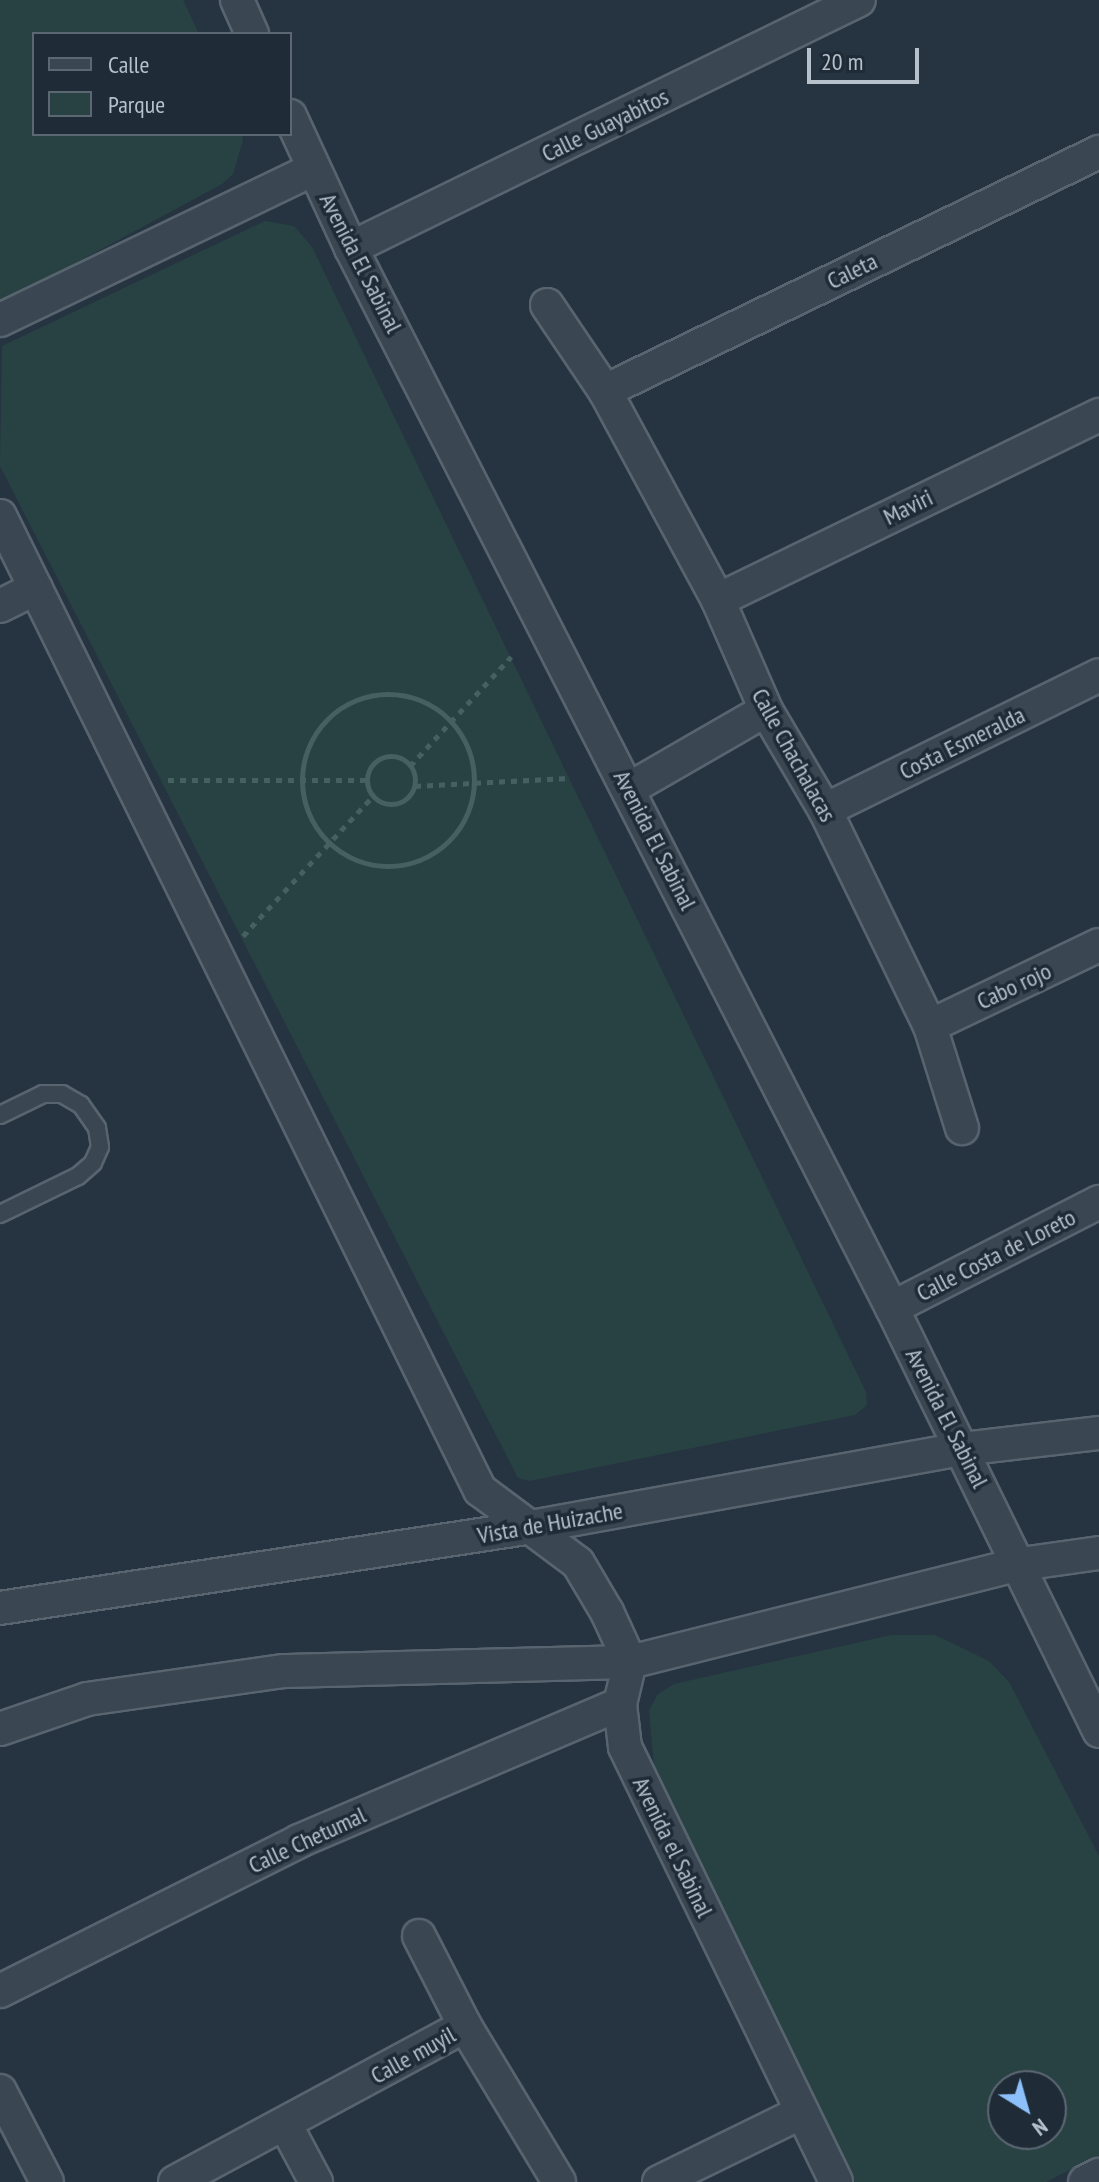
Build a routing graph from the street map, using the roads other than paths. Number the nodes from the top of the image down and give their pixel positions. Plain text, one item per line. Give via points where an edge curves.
1 (237, 0) edge
2 (859, 0) edge
3 (251, 32) edge
4 (292, 120) edge
5 (1099, 152) edge
6 (314, 169) junction
7 (351, 248) junction
8 (547, 305) dead end
9 (0, 320) edge
10 (605, 391) junction
11 (1099, 415) edge
12 (0, 516) edge
13 (36, 588) junction
14 (718, 600) junction
15 (0, 606) edge
16 (1099, 675) edge
17 (766, 710) junction
18 (629, 789) junction
19 (825, 810) junction
20 (1099, 945) edge
21 (930, 1026) junction
22 (0, 1115) edge
23 (962, 1128) dead end
24 (1099, 1202) edge
25 (0, 1214) edge
26 (892, 1308) junction
27 (1099, 1433) edge
28 (962, 1449) junction
29 (526, 1528) junction
30 (1099, 1553) edge
31 (1021, 1564) junction
32 (0, 1608) edge
33 (630, 1662) junction
34 (620, 1704) junction
35 (5, 1724) edge
36 (1099, 1731) edge
37 (419, 1936) dead end
38 (0, 1991) edge
39 (465, 2026) junction
40 (0, 2091) edge
41 (802, 2112) junction
42 (285, 2124) junction
43 (1099, 2175) edge
44 (47, 2182) edge
45 (175, 2182) edge
46 (316, 2182) edge
47 (559, 2182) edge
48 (659, 2182) edge
49 (836, 2182) edge
50 (1085, 2182) edge

1 - 3 street
2 - 7 street, Calle Guayabitos
4 - 6 street, Avenida El Sabinal
5 - 10 street, Caleta
6 - 7 street, Avenida El Sabinal
6 - 9 street
7 - 18 street, Avenida El Sabinal
8 - 10 street, Calle Chachalacas
10 - 14 street, Calle Chachalacas
11 - 14 street, Maviri
12 - 13 street
13 - 15 street
13 - 29 street via 480,1490
14 - 17 street, Calle Chachalacas
16 - 19 street, Costa Esmeralda
17 - 18 street
17 - 19 street, Calle Chachalacas
18 - 26 street, Avenida El Sabinal
19 - 21 street, Calle Chachalacas
20 - 21 street, Cabo rojo
21 - 23 street, Calle Chachalacas
22 - 25 lane via 43,1094 62,1094 81,1105 97,1128 100,1147 93,1163 78,1176
24 - 26 street, Calle Costa de Loreto
26 - 28 street, Avenida El Sabinal
27 - 28 street, Vista de Huizache
28 - 29 street, Vista de Huizache
28 - 31 street, Avenida El Sabinal
29 - 32 street, Vista de Huizache
29 - 33 street via 578,1563
30 - 31 street
31 - 33 street
31 - 36 street
33 - 34 street, Avenida el Sabinal
33 - 35 street via 284,1671 87,1699
34 - 38 street, Calle Chetumal via 299,1841
34 - 41 street, Avenida el Sabinal via 625,1747
37 - 39 street
39 - 42 street, Calle muyil
39 - 47 street, Calle muyil
40 - 44 street
41 - 48 street
41 - 49 street, Avenida el Sabinal
42 - 45 street, Calle muyil
42 - 46 street
43 - 50 street

